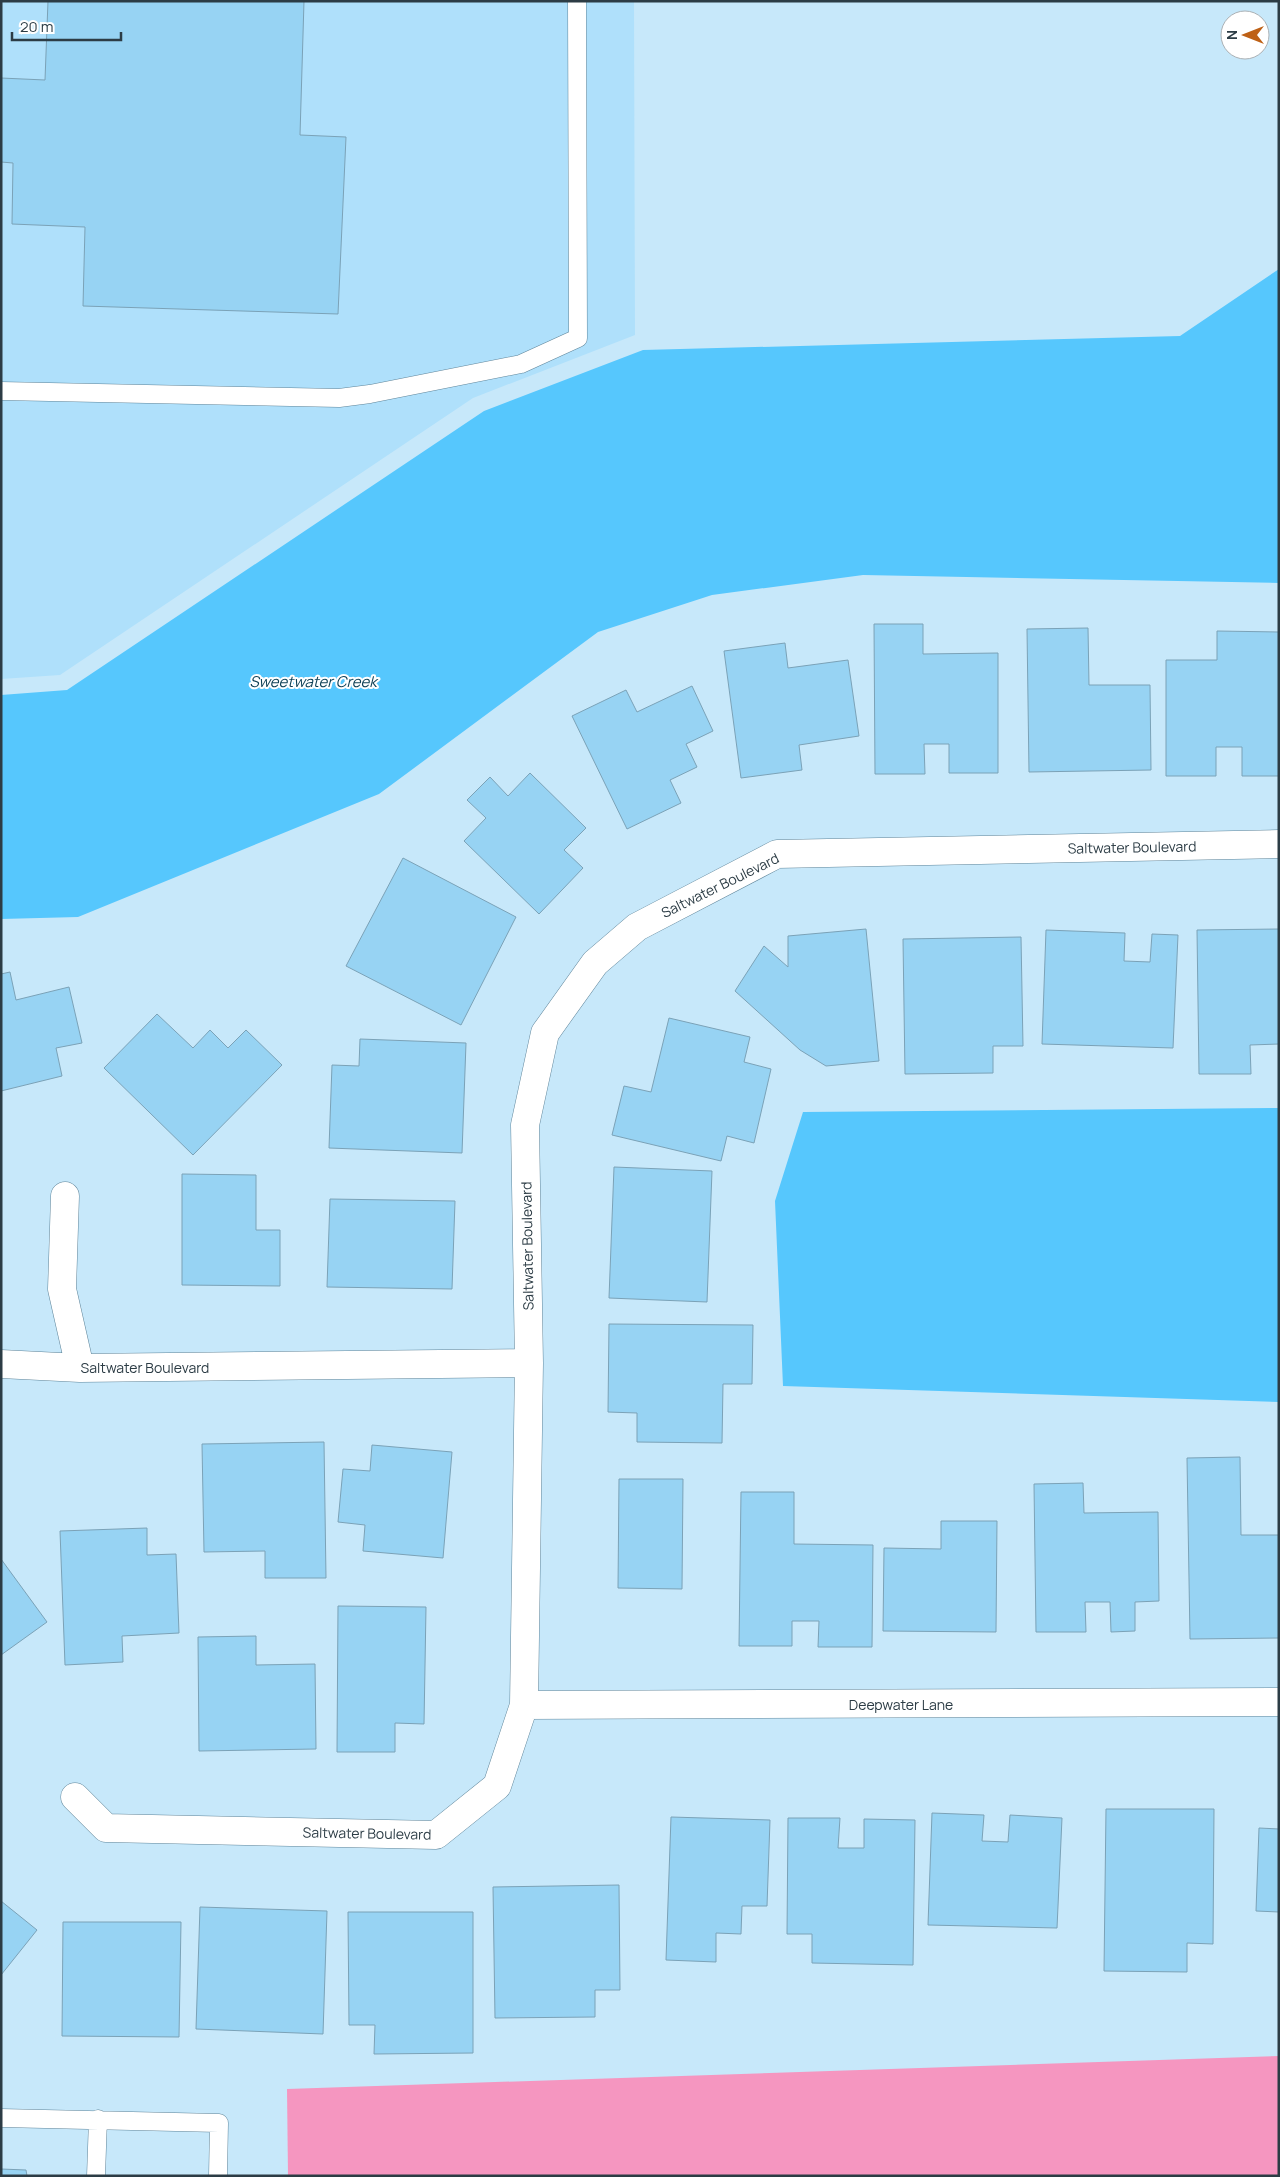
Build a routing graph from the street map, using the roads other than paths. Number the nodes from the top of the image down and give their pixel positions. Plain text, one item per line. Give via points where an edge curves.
1 (577, 1) edge
2 (1, 391) edge
3 (1279, 844) edge
4 (65, 1196) dead end
5 (529, 1363) junction
6 (1, 1364) edge
7 (80, 1368) junction
8 (1279, 1702) edge
9 (524, 1705) junction
10 (75, 1797) dead end
11 (1, 2118) edge
12 (98, 2119) junction
13 (96, 2176) edge
14 (218, 2176) edge

1 - 2 lane via 578,338 521,364 339,398
3 - 5 street, Saltwater Boulevard via 777,854 637,927 595,963 545,1033 525,1125
4 - 7 street via 62,1289
5 - 7 street, Saltwater Boulevard
5 - 9 street, Saltwater Boulevard
6 - 7 street, Saltwater Boulevard
8 - 9 street, Deepwater Lane
9 - 10 street, Saltwater Boulevard via 497,1786 436,1835 106,1828
11 - 12 lane
12 - 13 lane
12 - 14 lane via 219,2123

